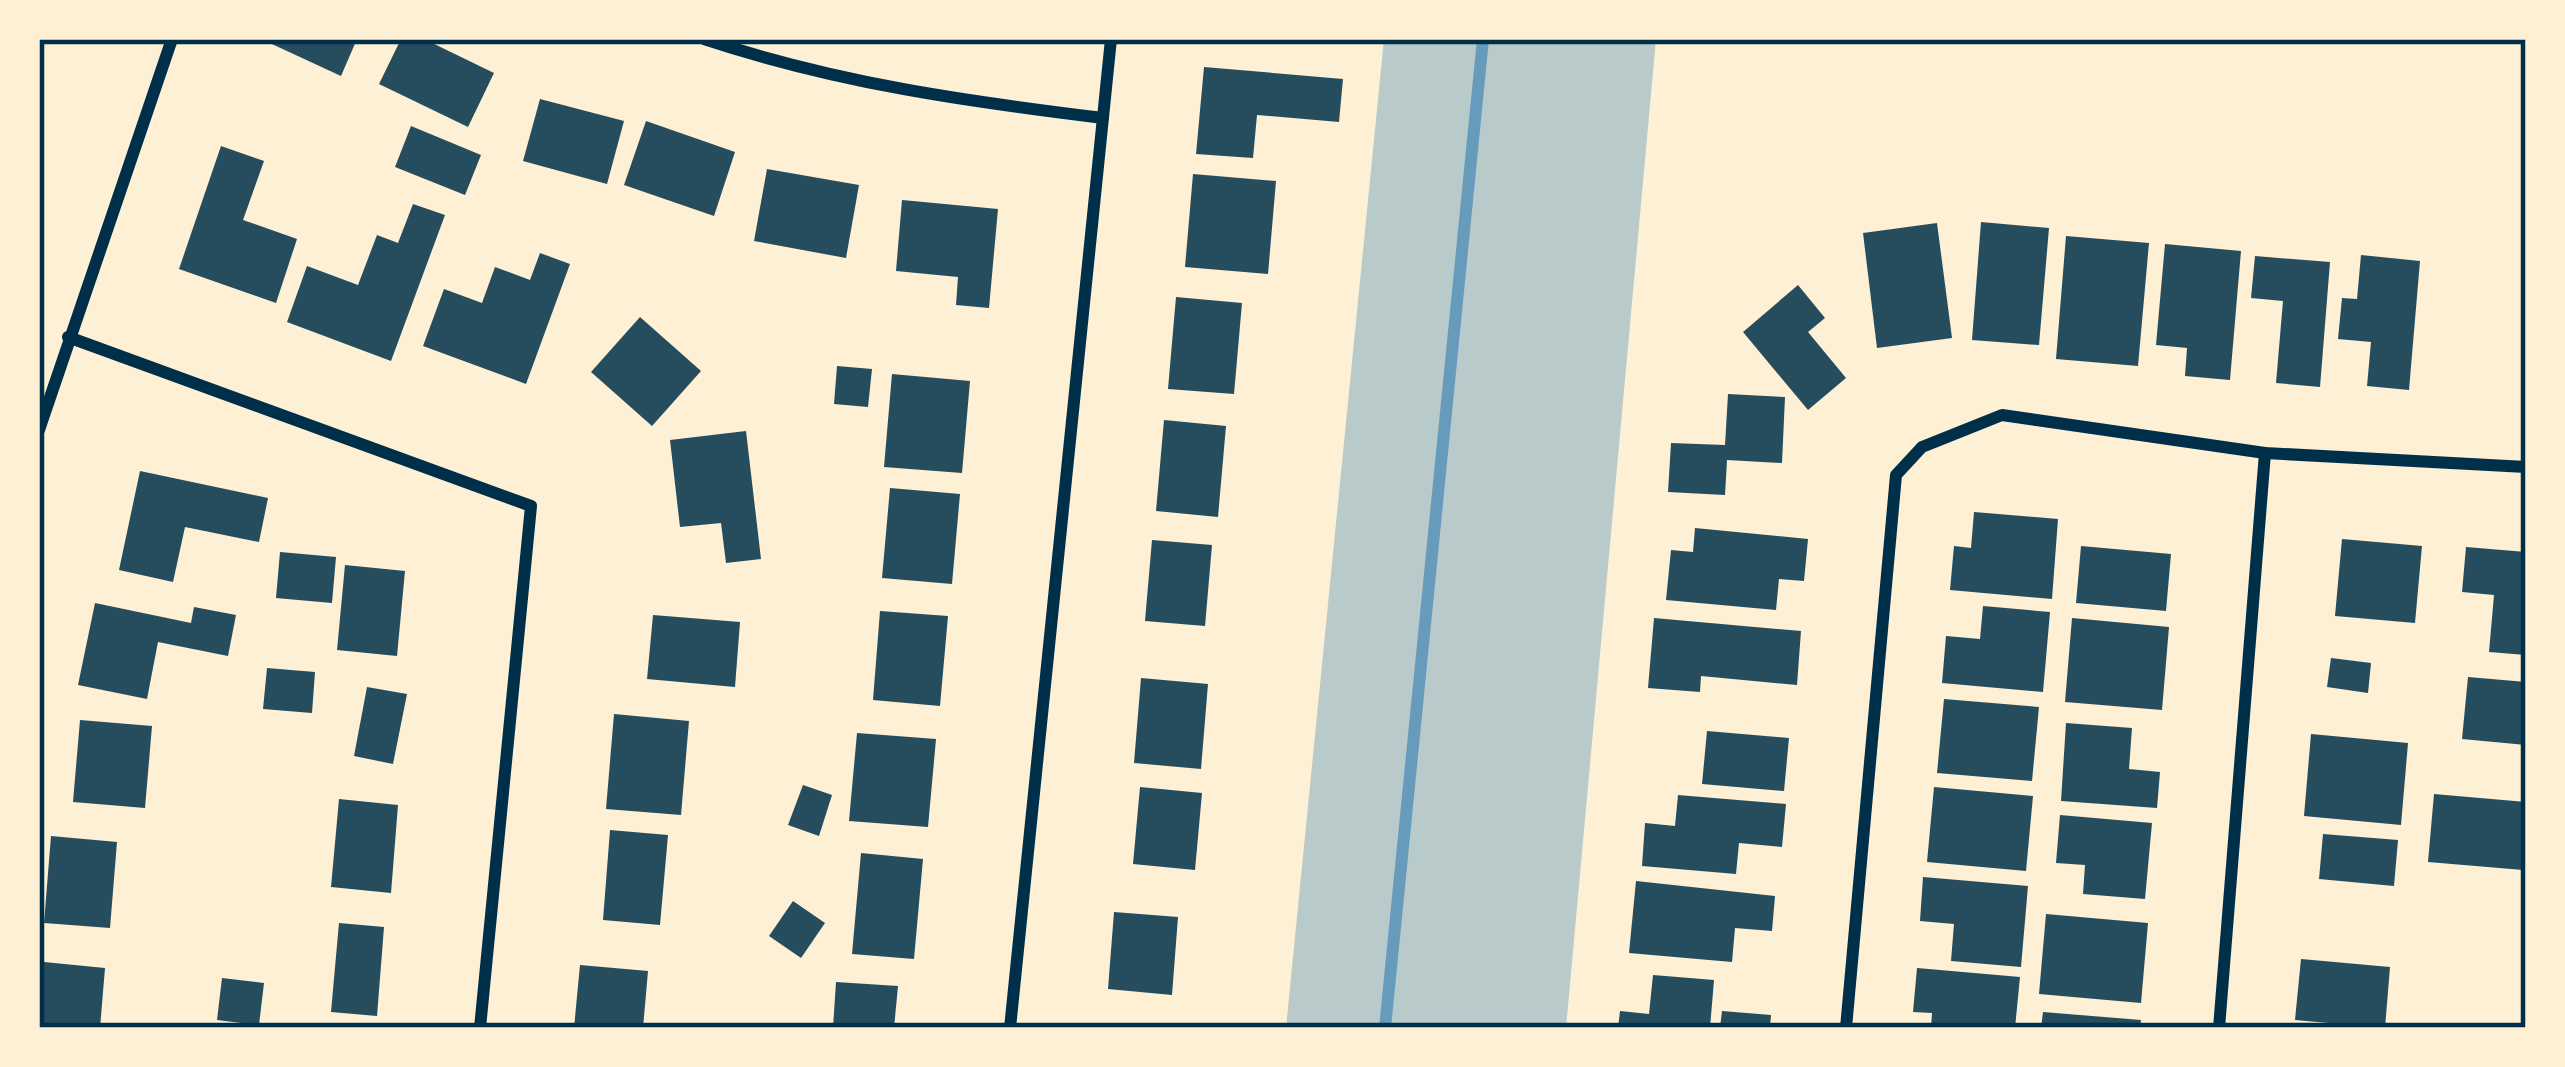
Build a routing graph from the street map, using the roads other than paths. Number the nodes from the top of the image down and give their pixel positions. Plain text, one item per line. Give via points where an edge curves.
1 (172, 39) edge
2 (704, 39) edge
3 (1111, 39) edge
4 (1102, 118) junction
5 (68, 337) junction
6 (39, 430) edge
7 (2265, 453) junction
8 (2526, 467) edge
9 (480, 1028) edge
10 (1010, 1028) edge
11 (1846, 1028) edge
12 (2219, 1028) edge

1 - 5 street
2 - 4 street via 940,99
3 - 4 street
4 - 10 street
5 - 6 street
5 - 9 street via 531,506
7 - 8 street
7 - 11 street via 2002,416 1922,447 1896,475
7 - 12 street

